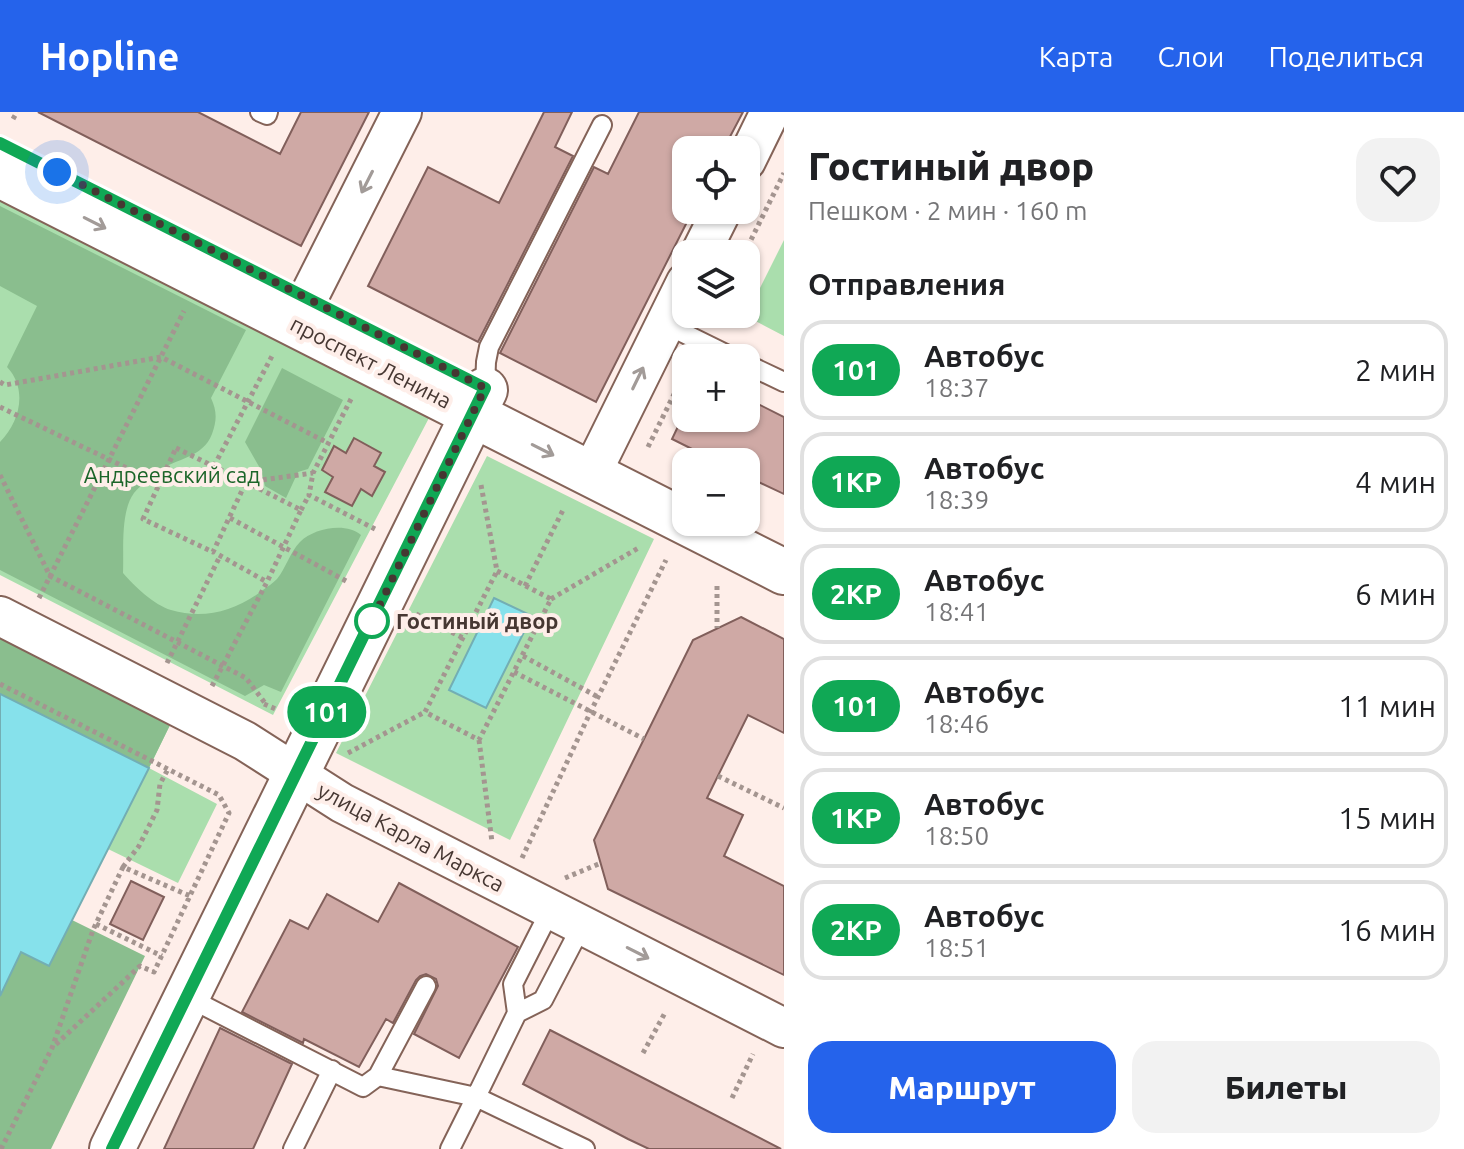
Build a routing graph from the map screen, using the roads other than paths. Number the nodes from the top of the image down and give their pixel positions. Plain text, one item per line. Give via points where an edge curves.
1 (260, 112) edge
2 (268, 112) edge
3 (402, 112) edge
4 (770, 112) edge
5 (602, 125) dead end
6 (7, 131) edge
7 (758, 136) edge
8 (0, 175) edge
9 (672, 310) edge
10 (665, 324) junction
11 (292, 326) junction
12 (706, 344) edge
13 (760, 371) edge
14 (784, 382) edge
15 (479, 401) junction
16 (598, 461) junction
17 (672, 485) edge
18 (760, 527) edge
19 (784, 539) edge
20 (784, 572) edge
21 (0, 616) edge
22 (296, 775) junction
23 (566, 904) junction
24 (426, 986) dead end
25 (187, 997) junction
26 (517, 1013) junction
27 (784, 1028) edge
28 (332, 1070) junction
29 (378, 1076) junction
30 (476, 1097) junction
31 (112, 1149) edge
32 (293, 1149) edge
33 (450, 1149) edge
34 (585, 1149) edge

1 - 2 lane
3 -> 11 street
4 - 7 street
5 - 15 lane via 489,347
6 - 11 main road, проспект Ленина
8 -> 11 main road, проспект Ленина
9 - 10 street
10 - 12 lane
16 -> 10 street
11 - 15 main road, проспект Ленина
13 - 14 lane
15 - 16 main road, проспект Ленина
15 - 22 main road
16 - 17 main road, проспект Ленина
16 - 20 main road, проспект Ленина
18 - 19 main road
21 - 22 street, улица Карла Маркса via 245,741
22 - 23 street, улица Карла Маркса via 342,803
22 - 25 main road
23 - 26 lane via 513,984
23 - 26 lane via 543,1000
23 -> 27 street, улица Карла Маркса
24 - 29 lane
25 - 28 lane
25 - 31 main road
26 - 30 lane
28 - 29 lane via 363,1087
28 - 32 lane
29 - 30 lane
30 - 33 lane
30 - 34 lane

